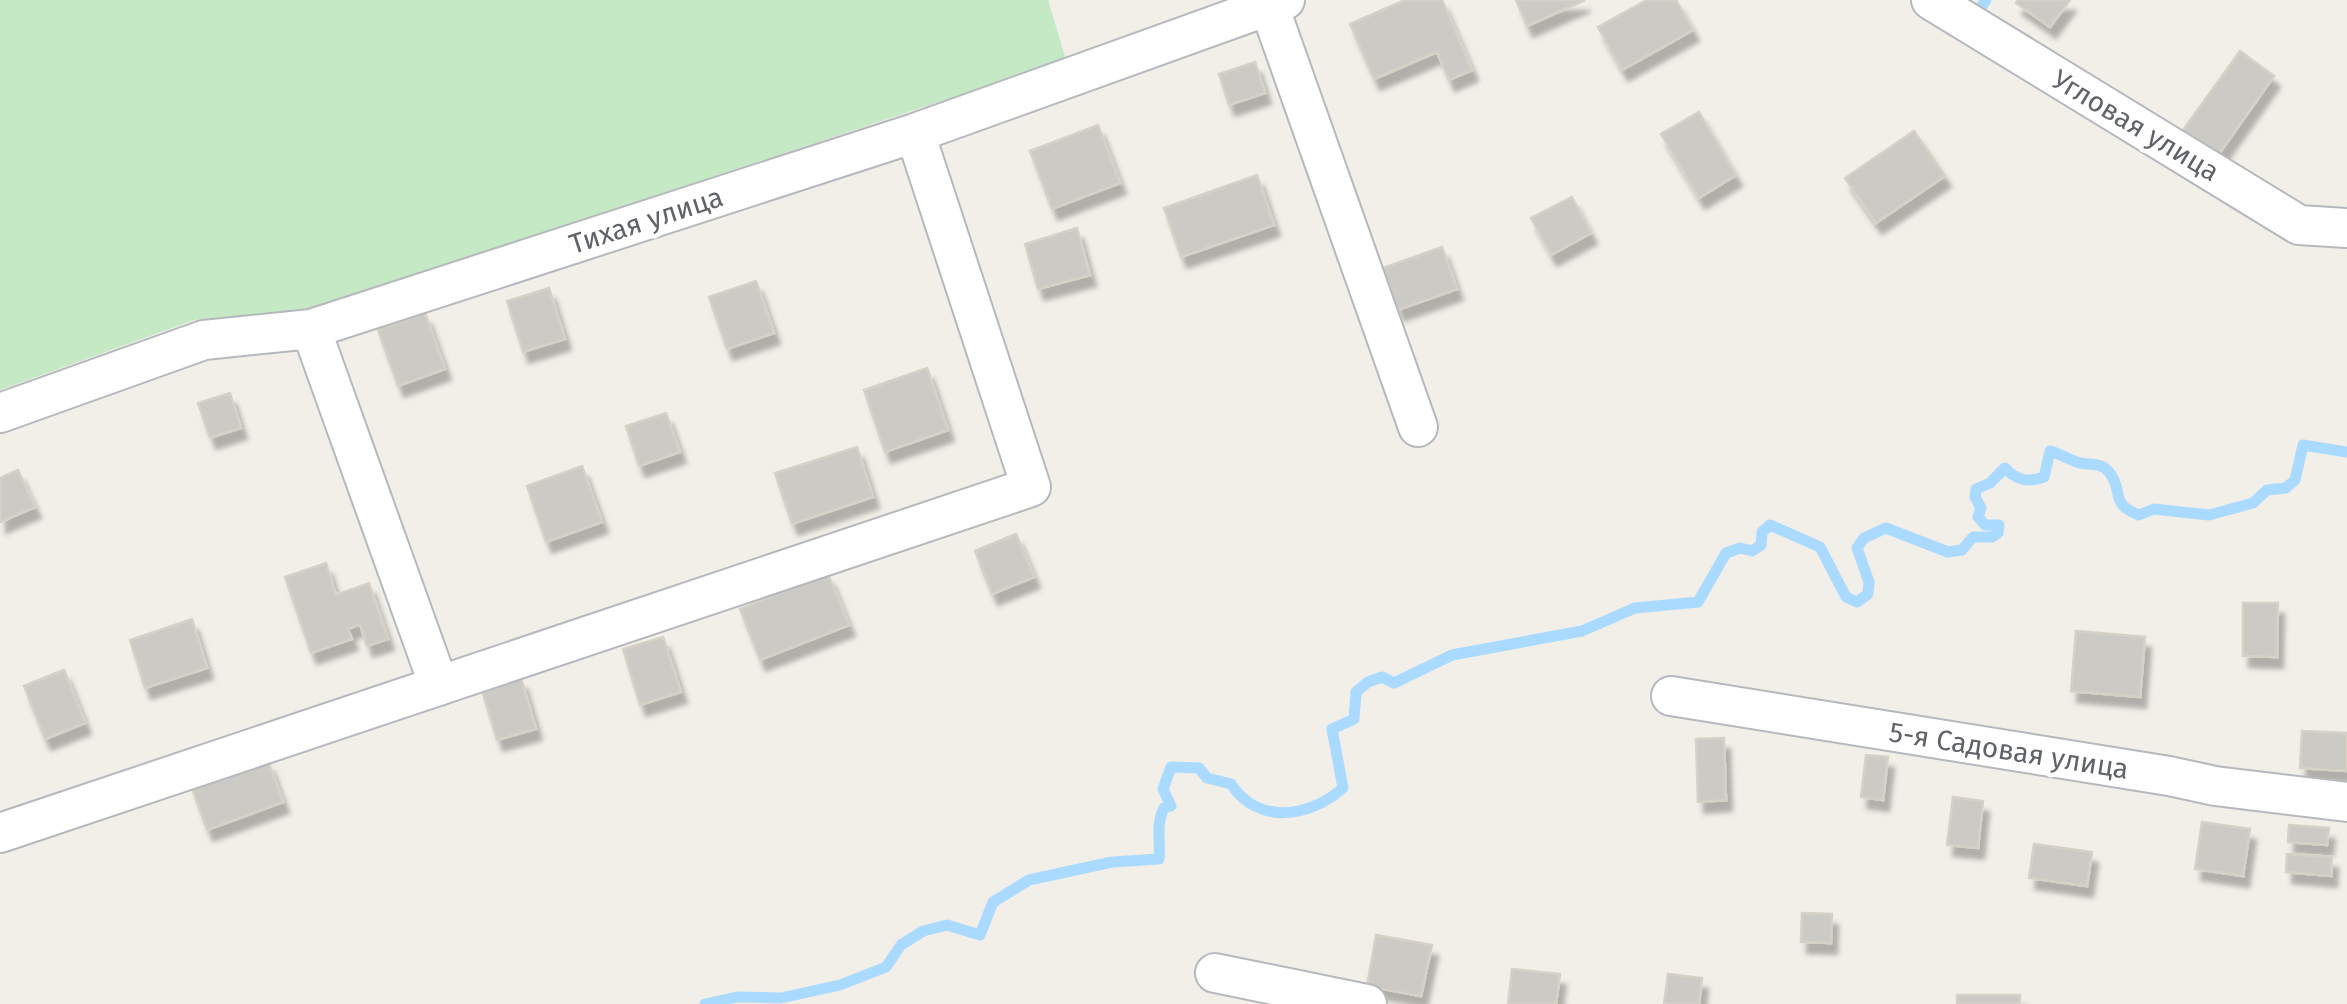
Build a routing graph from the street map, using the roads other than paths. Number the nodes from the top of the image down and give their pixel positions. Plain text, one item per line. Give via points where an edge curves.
1 (1277, 3) edge
2 (1950, 5) edge
3 (915, 133) junction
4 (2347, 228) edge
5 (311, 329) junction
6 (0, 413) edge
7 (1418, 427) dead end
8 (439, 686) junction
9 (1671, 696) dead end
10 (2347, 802) edge
11 (0, 833) edge
12 (1215, 973) dead end
13 (1367, 1004) edge

1 - 3 street, Тихая улица
1 - 7 street
2 - 4 street, Угловая улица via 2300,225
3 - 5 street, Тихая улица
3 - 8 street via 1032,486
5 - 6 street, Тихая улица via 204,340
5 - 8 street
8 - 11 street
9 - 10 street, 5-я Садовая улица
12 - 13 street

